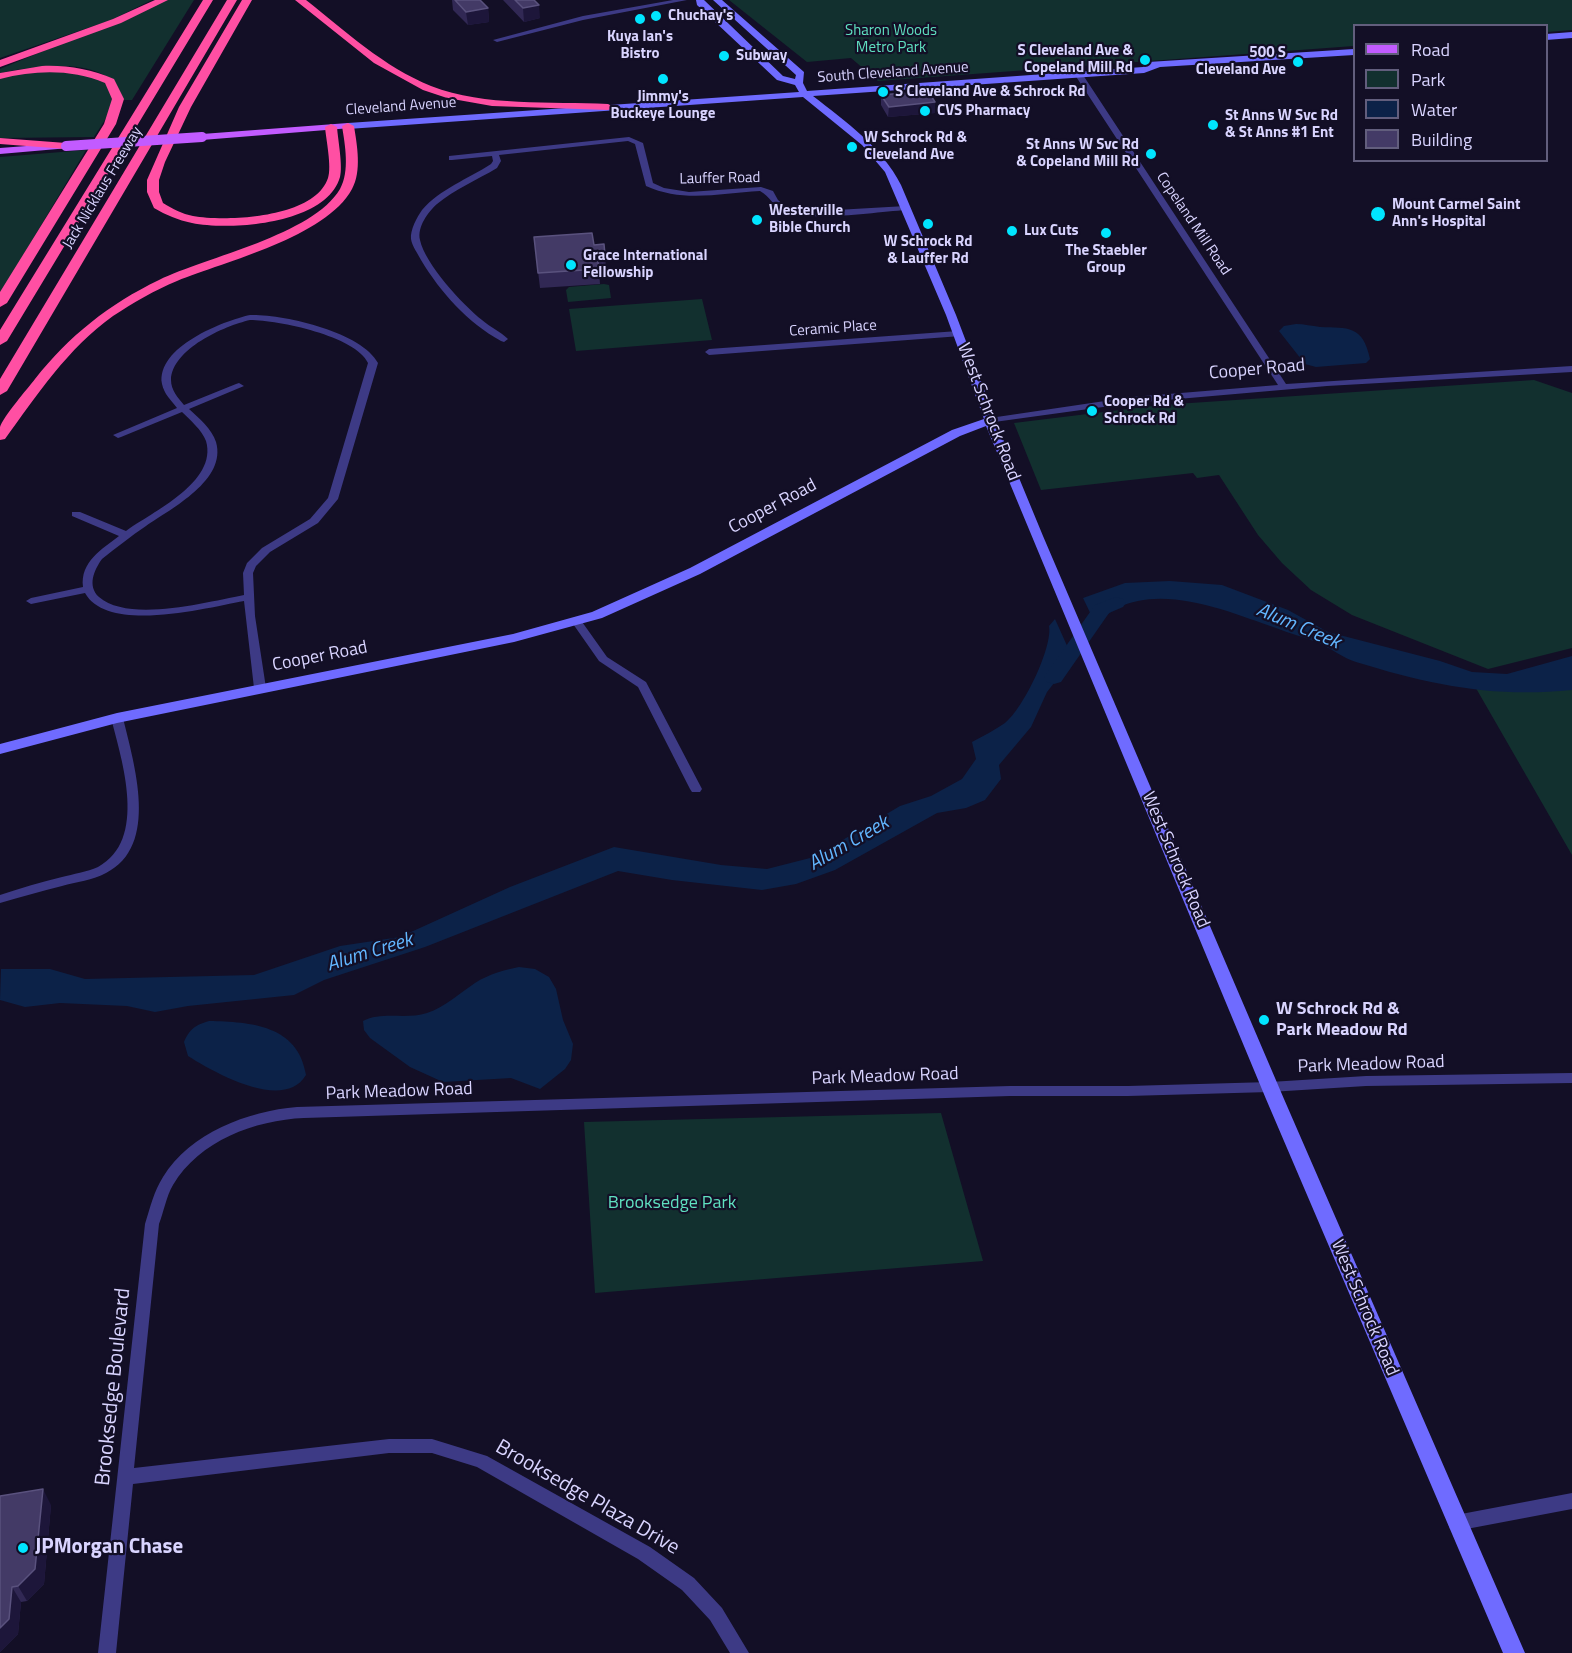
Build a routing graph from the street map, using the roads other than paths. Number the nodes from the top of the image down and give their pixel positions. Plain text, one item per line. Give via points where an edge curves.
1 (163, 0) edge
2 (208, 0) edge
3 (231, 0) edge
4 (247, 0) edge
5 (300, 0) edge
6 (684, 0) edge
7 (700, 0) edge
8 (717, 0) edge
9 (1572, 35) edge
10 (1548, 37) edge
11 (497, 40) dead end
12 (1353, 52) edge
13 (0, 64) edge
14 (1156, 66) junction
15 (1079, 75) junction
16 (0, 76) edge
17 (798, 83) junction
18 (804, 93) junction
19 (608, 107) junction
20 (348, 126) junction
21 (331, 127) junction
22 (0, 141) edge
23 (66, 146) junction
24 (0, 151) edge
25 (495, 154) junction
26 (452, 158) dead end
27 (906, 208) junction
28 (0, 303) edge
29 (958, 334) junction
30 (504, 339) dead end
31 (0, 341) edge
32 (709, 352) dead end
33 (1572, 369) edge
34 (239, 386) dead end
35 (1284, 387) junction
36 (0, 391) edge
37 (183, 409) junction
38 (990, 421) junction
39 (118, 435) dead end
40 (0, 436) edge
41 (76, 514) dead end
42 (127, 535) junction
43 (87, 589) junction
44 (249, 597) junction
45 (31, 601) dead end
46 (576, 621) junction
47 (260, 688) junction
48 (117, 718) junction
49 (0, 749) edge
50 (696, 789) dead end
51 (0, 899) edge
52 (1572, 1078) edge
53 (1270, 1087) junction
54 (205, 1143) joint
55 (126, 1476) junction
56 (1572, 1502) edge
57 (1456, 1523) junction
58 (107, 1653) edge
59 (740, 1653) edge
60 (1514, 1653) edge

1 - 13 highway
2 - 31 highway, Jack Nicklaus Freeway
3 - 36 highway, Jack Nicklaus Freeway
4 - 21 highway via 185,107 159,162 153,180 158,206 182,217 216,222 258,219 300,209 333,183
5 - 19 highway via 394,71 428,88 487,101
6 - 11 street via 583,18
7 - 17 main road via 780,78
8 - 17 main road, West Schrock Road via 801,74
9 - 10 main road
12 - 14 main road, South Cleveland Avenue
14 - 15 main road, South Cleveland Avenue
14 - 18 main road, South Cleveland Avenue via 1137,64 832,87
15 - 18 main road, South Cleveland Avenue
15 - 35 street, Copeland Mill Road
16 - 28 highway via 45,69 92,74 110,81 118,99 110,124
17 - 18 main road, West Schrock Road
18 - 19 main road, Cleveland Avenue
18 - 27 main road, West Schrock Road via 864,143 889,171
19 - 20 main road, Cleveland Avenue
20 - 21 main road, Cleveland Avenue
20 - 40 highway via 350,180 330,208 290,232 170,279 107,315 60,356
21 - 23 main road, Cleveland Avenue, bridge
22 - 23 highway
23 - 24 main road, Cleveland Avenue
25 - 26 street, Lauffer Road
25 - 27 street, Lauffer Road via 629,139 639,143 649,184 675,194 761,189 770,193 784,210 801,214
25 - 30 street via 495,166 432,204 415,230 415,239 445,288 488,332
27 - 29 main road, West Schrock Road
29 - 32 street, Ceramic Place
29 - 38 main road, West Schrock Road
33 - 35 street, Cooper Road
34 - 37 street
35 - 38 street, Cooper Road via 1132,400
37 - 39 street
37 - 42 street via 210,436 210,465 196,485
37 - 44 street via 168,391 167,374 176,358 206,333 235,320 266,316 291,320 362,348 370,356 372,370 333,499 314,521 266,550 251,565
38 - 46 main road, Cooper Road via 956,433 669,584
38 - 53 main road, West Schrock Road
41 - 42 street
42 - 43 street via 92,565
43 - 44 street via 102,606 127,613
43 - 45 street
44 - 47 street
46 - 47 main road, Cooper Road via 514,638
46 - 50 street via 603,659 642,684
47 - 48 main road, Cooper Road
48 - 49 main road, Cooper Road
48 - 51 street via 134,785 128,842 123,852 103,870
52 - 53 street, Park Meadow Road
53 - 54 street, Park Meadow Road via 1010,1090 283,1114 243,1124
53 - 57 main road, West Schrock Road
54 - 55 street, Brooksedge Boulevard via 169,1180 152,1224
55 - 58 street, Brooksedge Boulevard
55 - 59 street, Brooksedge Plaza Drive via 389,1446 432,1446 481,1461 644,1553 688,1584 716,1614
56 - 57 street
57 - 60 main road, West Schrock Road

